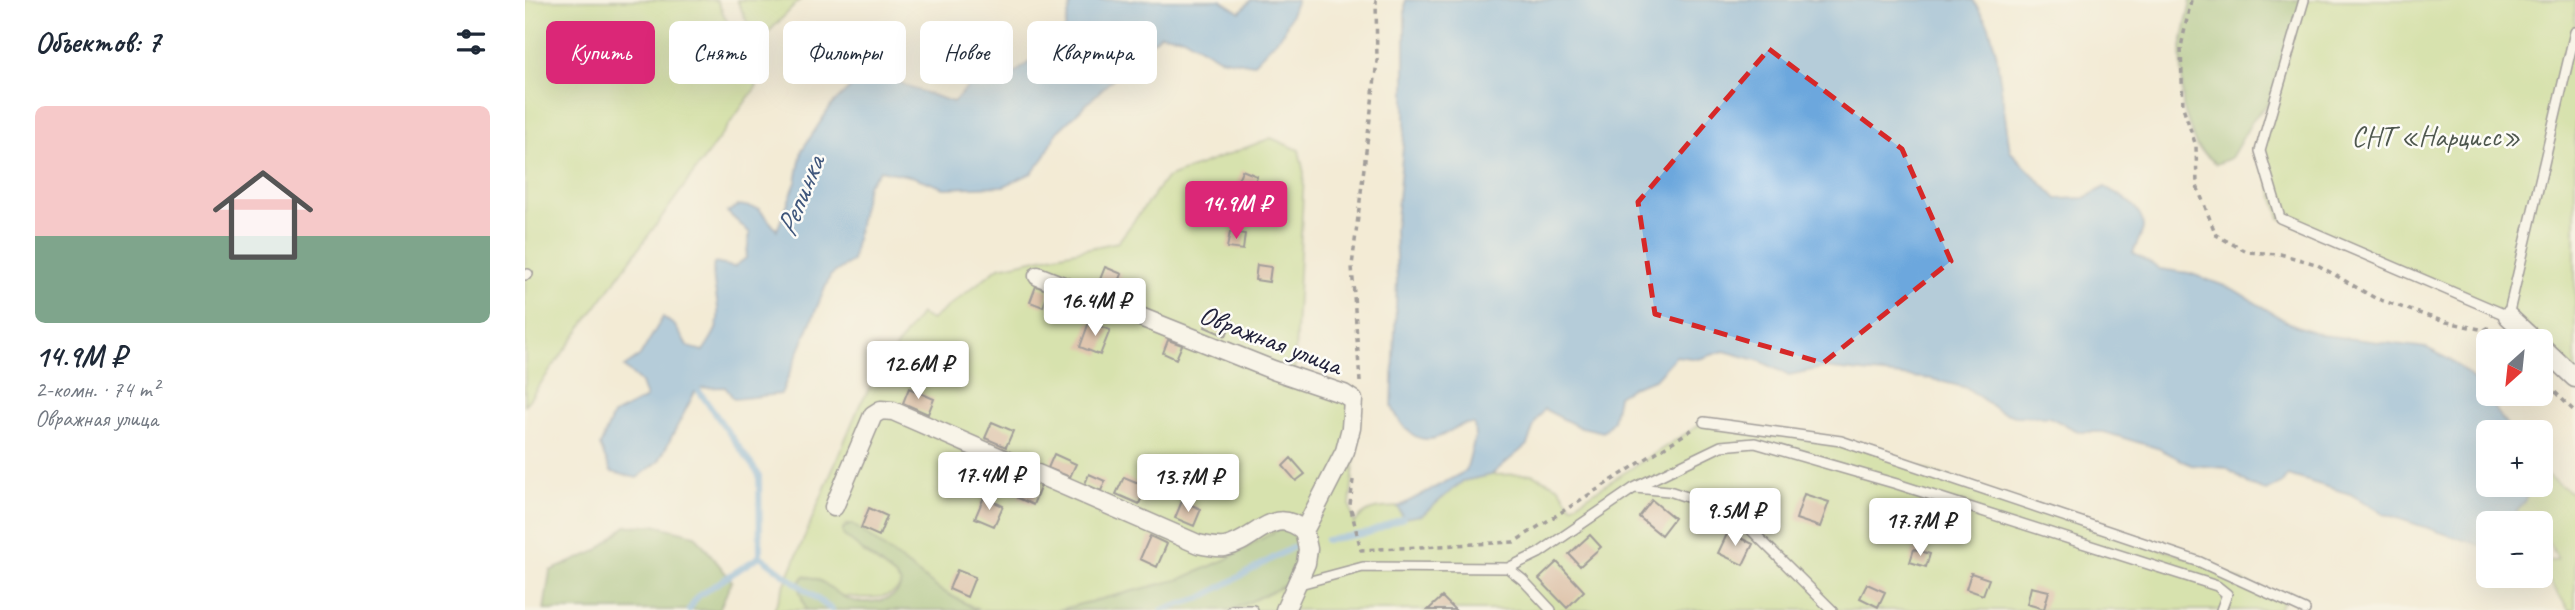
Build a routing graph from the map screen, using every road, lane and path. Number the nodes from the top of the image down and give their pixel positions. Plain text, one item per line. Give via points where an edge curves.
1 (1376, 0) edge
2 (2191, 0) edge
3 (2304, 0) edge
4 (2575, 32) edge
5 (1038, 276) dead end
6 (2508, 316) junction
7 (2479, 329) edge
8 (2486, 329) edge
9 (2522, 329) edge
10 (2553, 357) edge
11 (2575, 378) edge
12 (1360, 385) dead end
13 (2553, 390) edge
14 (2575, 412) edge
15 (1704, 422) joint
16 (1634, 488) junction
17 (834, 508) dead end
18 (1354, 525) dead end
19 (1304, 531) junction
20 (1508, 568) junction
21 (1294, 585) junction
22 (2284, 600) junction
23 (1232, 610) edge
24 (1253, 610) edge
25 (1285, 610) edge
26 (1551, 610) edge
27 (1832, 610) edge
28 (2221, 610) edge
29 (2278, 610) edge
30 (2305, 610) edge

1 - 12 path via 1377,61 1352,266
2 - 7 path via 2181,47 2183,107 2196,146 2197,186 2216,235 2247,253 2280,254 2316,264 2375,298
3 - 6 lane via 2260,151 2280,218
4 - 6 lane
5 - 19 street, Овражная улица via 1351,398 1354,406 1345,451
6 - 8 path
6 - 9 street
10 - 11 street
13 - 14 path
15 - 18 path via 1514,542 1361,550
15 - 22 lane via 1841,441 2200,562
16 - 20 lane via 1539,553
16 - 27 lane via 1669,491 1740,519
16 - 28 lane via 1721,446 1755,443 2217,586 2227,594
17 - 19 street via 873,415 881,410 893,411 1198,544 1227,547 1271,522 1284,520
19 - 21 street, Овражная улица via 1306,563
20 - 21 lane via 1363,567
20 - 26 lane
21 - 25 street, Овражная улица
22 - 29 lane
22 - 30 lane
23 - 24 lane

